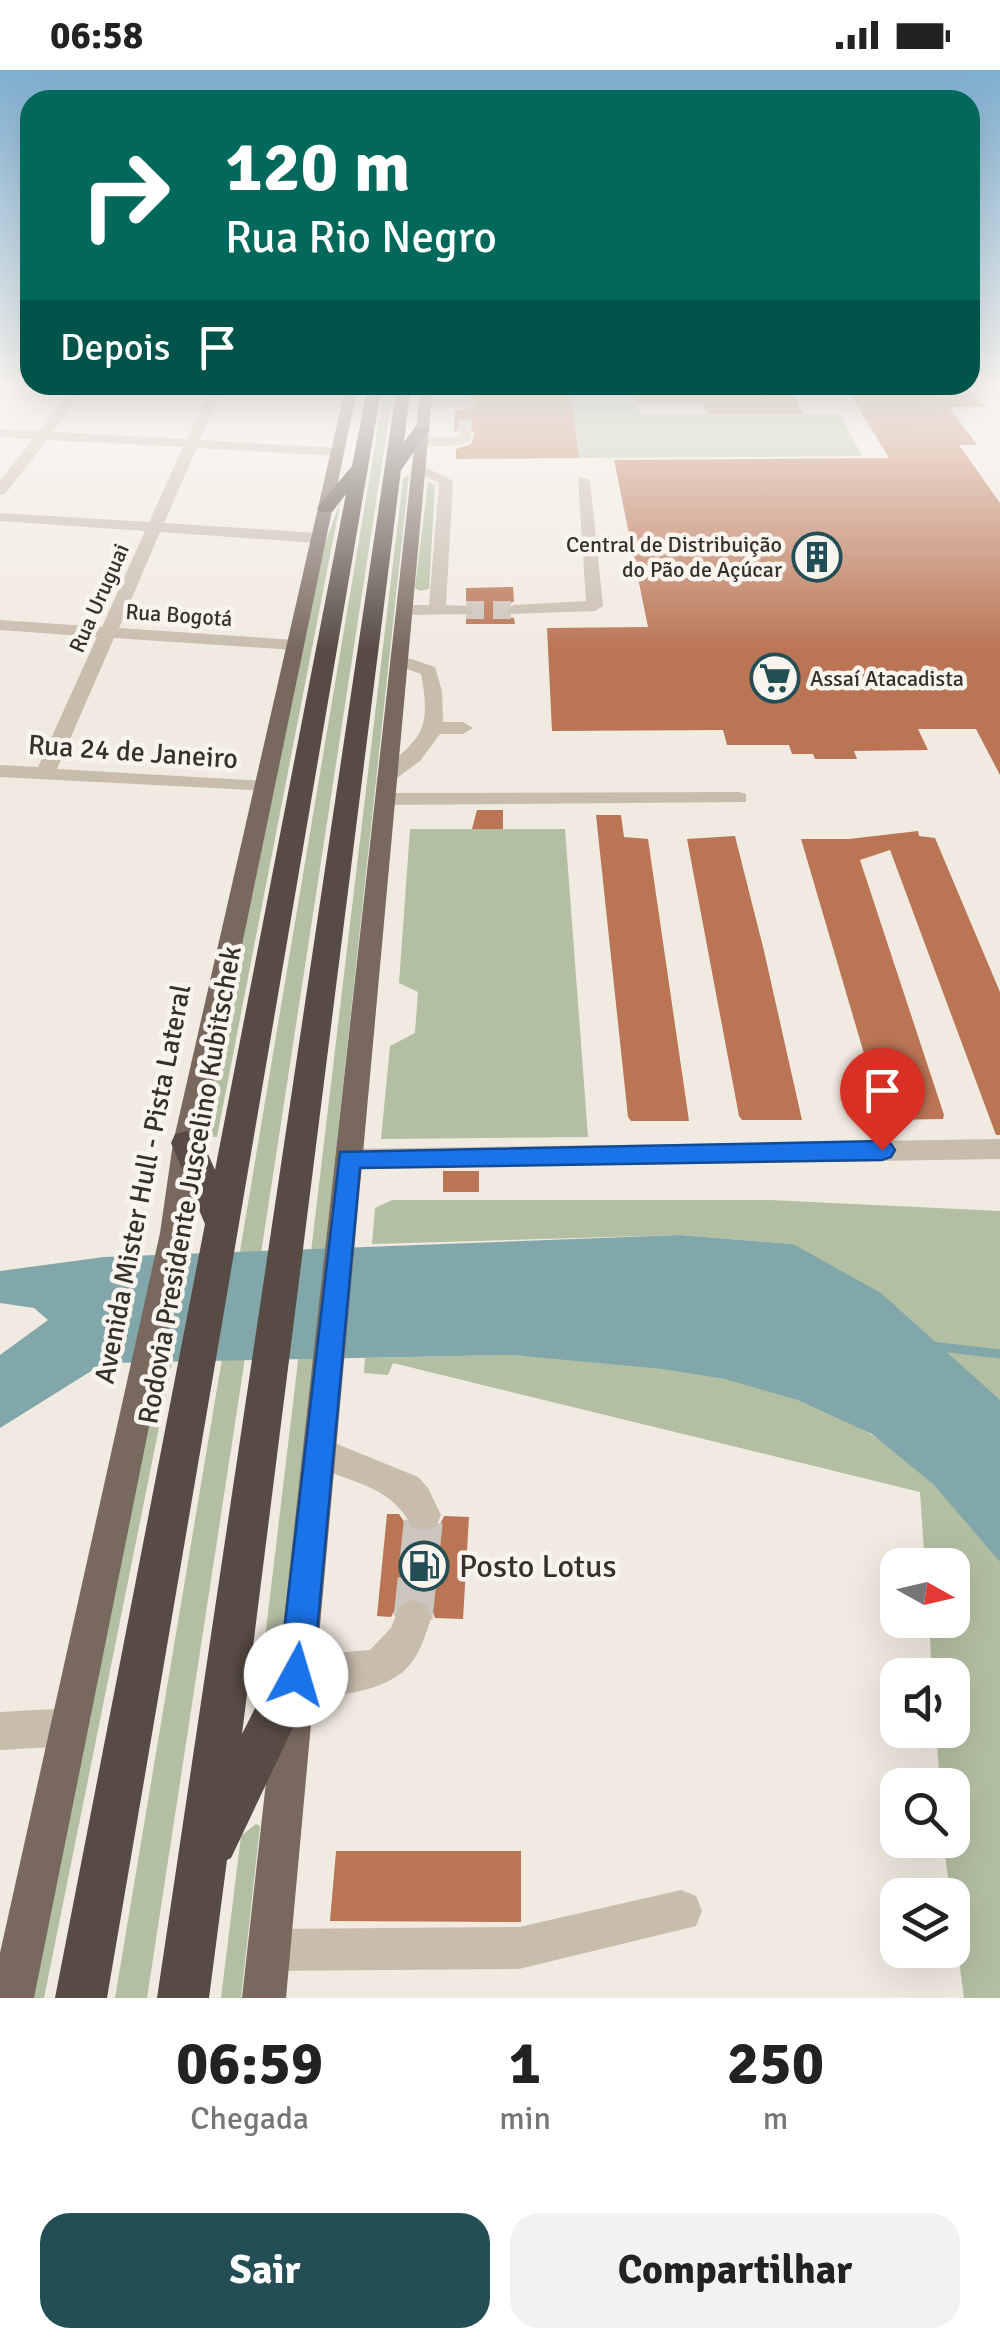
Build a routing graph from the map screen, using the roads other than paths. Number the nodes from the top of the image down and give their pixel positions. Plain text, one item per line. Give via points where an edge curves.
1 (180, 472) edge
2 (333, 472) edge
3 (378, 472) edge
4 (399, 472) edge
5 (401, 472) edge
6 (403, 472) edge
7 (431, 472) edge
8 (583, 480) dead end
9 (326, 508) junction
10 (0, 518) edge
11 (156, 527) junction
12 (319, 538) junction
13 (404, 610) junction
14 (437, 610) junction
15 (466, 610) tunnel mouth
16 (514, 610) tunnel mouth
17 (0, 625) edge
18 (109, 633) junction
19 (295, 644) junction
20 (399, 660) junction
21 (431, 728) junction
22 (463, 728) dead end
23 (0, 771) edge
24 (45, 774) junction
25 (264, 787) junction
26 (385, 790) junction
27 (739, 798) dead end
28 (187, 1142) junction
29 (1000, 1150) edge
30 (348, 1159) junction
31 (223, 1226) junction
32 (320, 1452) junction
33 (424, 1515) dead end
34 (413, 1618) tunnel mouth
35 (296, 1675) junction
36 (71, 1727) junction
37 (0, 1731) edge
38 (201, 1866) junction
39 (680, 1910) dead end
40 (268, 1950) junction
41 (12, 1998) edge
42 (81, 1998) edge
43 (183, 1998) edge
44 (264, 1998) edge

1 - 11 street, Rua Uruguai
2 - 9 main road, Avenida Mister Hull - Pista Lateral
3 - 9 highway
4 - 31 highway, Rodovia Presidente Juscelino Kubitschek
5 - 38 highway, Rodovia Presidente Juscelino Kubitschek
6 - 13 main road
7 - 14 street via 446,481
8 - 16 street via 594,606
9 - 12 main road, Avenida Mister Hull - Pista Lateral
10 - 11 street
11 - 12 street
11 - 18 street, Rua Uruguai
12 - 19 main road, Avenida Mister Hull - Pista Lateral
13 - 14 street
13 - 20 main road
14 - 15 street
17 - 18 street, Rua Bogotá
18 - 19 street, Rua Bogotá
18 - 24 street, Rua Uruguai
19 - 25 main road, Avenida Mister Hull - Pista Lateral
20 - 21 street via 429,671
20 - 26 main road
21 - 22 street
21 - 26 street via 423,752
23 - 24 street, Rua 24 de Janeiro
24 - 25 street, Rua 24 de Janeiro
25 - 28 main road, Avenida Mister Hull - Pista Lateral
26 - 27 street
26 - 30 main road
28 - 31 highway
28 - 36 main road, Avenida Mister Hull - Pista Lateral
29 - 30 street
30 - 32 main road
31 - 42 highway, Rodovia Presidente Juscelino Kubitschek
32 - 33 street via 403,1483
32 - 35 main road
34 - 35 street via 388,1663 371,1672
35 - 38 highway
35 - 40 main road
36 - 37 street
36 - 41 main road, Avenida Mister Hull - Pista Lateral
38 - 43 highway, Rodovia Presidente Juscelino Kubitschek
39 - 40 street via 519,1948
40 - 44 main road

